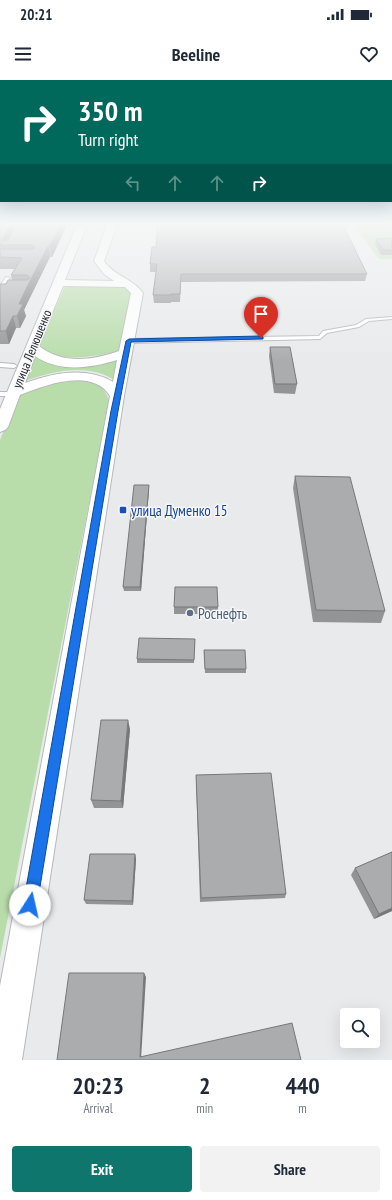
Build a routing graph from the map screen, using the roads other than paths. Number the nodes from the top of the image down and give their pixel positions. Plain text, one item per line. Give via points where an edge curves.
1 (63, 271) edge
2 (105, 271) edge
3 (8, 278) edge
4 (58, 284) junction
5 (128, 284) junction
6 (0, 289) edge
7 (7, 289) edge
8 (392, 318) edge
9 (128, 347) junction
10 (33, 348) junction
11 (0, 365) edge
12 (14, 366) dead end
13 (14, 393) junction
14 (0, 394) edge
15 (117, 396) junction
16 (2, 420) edge
17 (4, 1060) edge

1 - 4 street, улица Лелюшенко
2 - 5 street
3 - 6 lane
4 - 5 street
4 - 10 street, улица Лелюшенко
5 - 9 street via 137,292
6 - 7 lane
8 - 9 lane via 368,320 357,326 325,332 320,337
9 - 10 street via 104,360 79,363 45,357
9 - 15 street
10 - 13 street, улица Лелюшенко
11 - 12 lane
13 - 14 lane
13 - 15 street via 49,379 84,377 105,383
13 - 16 street, улица Лелюшенко
15 - 17 street

